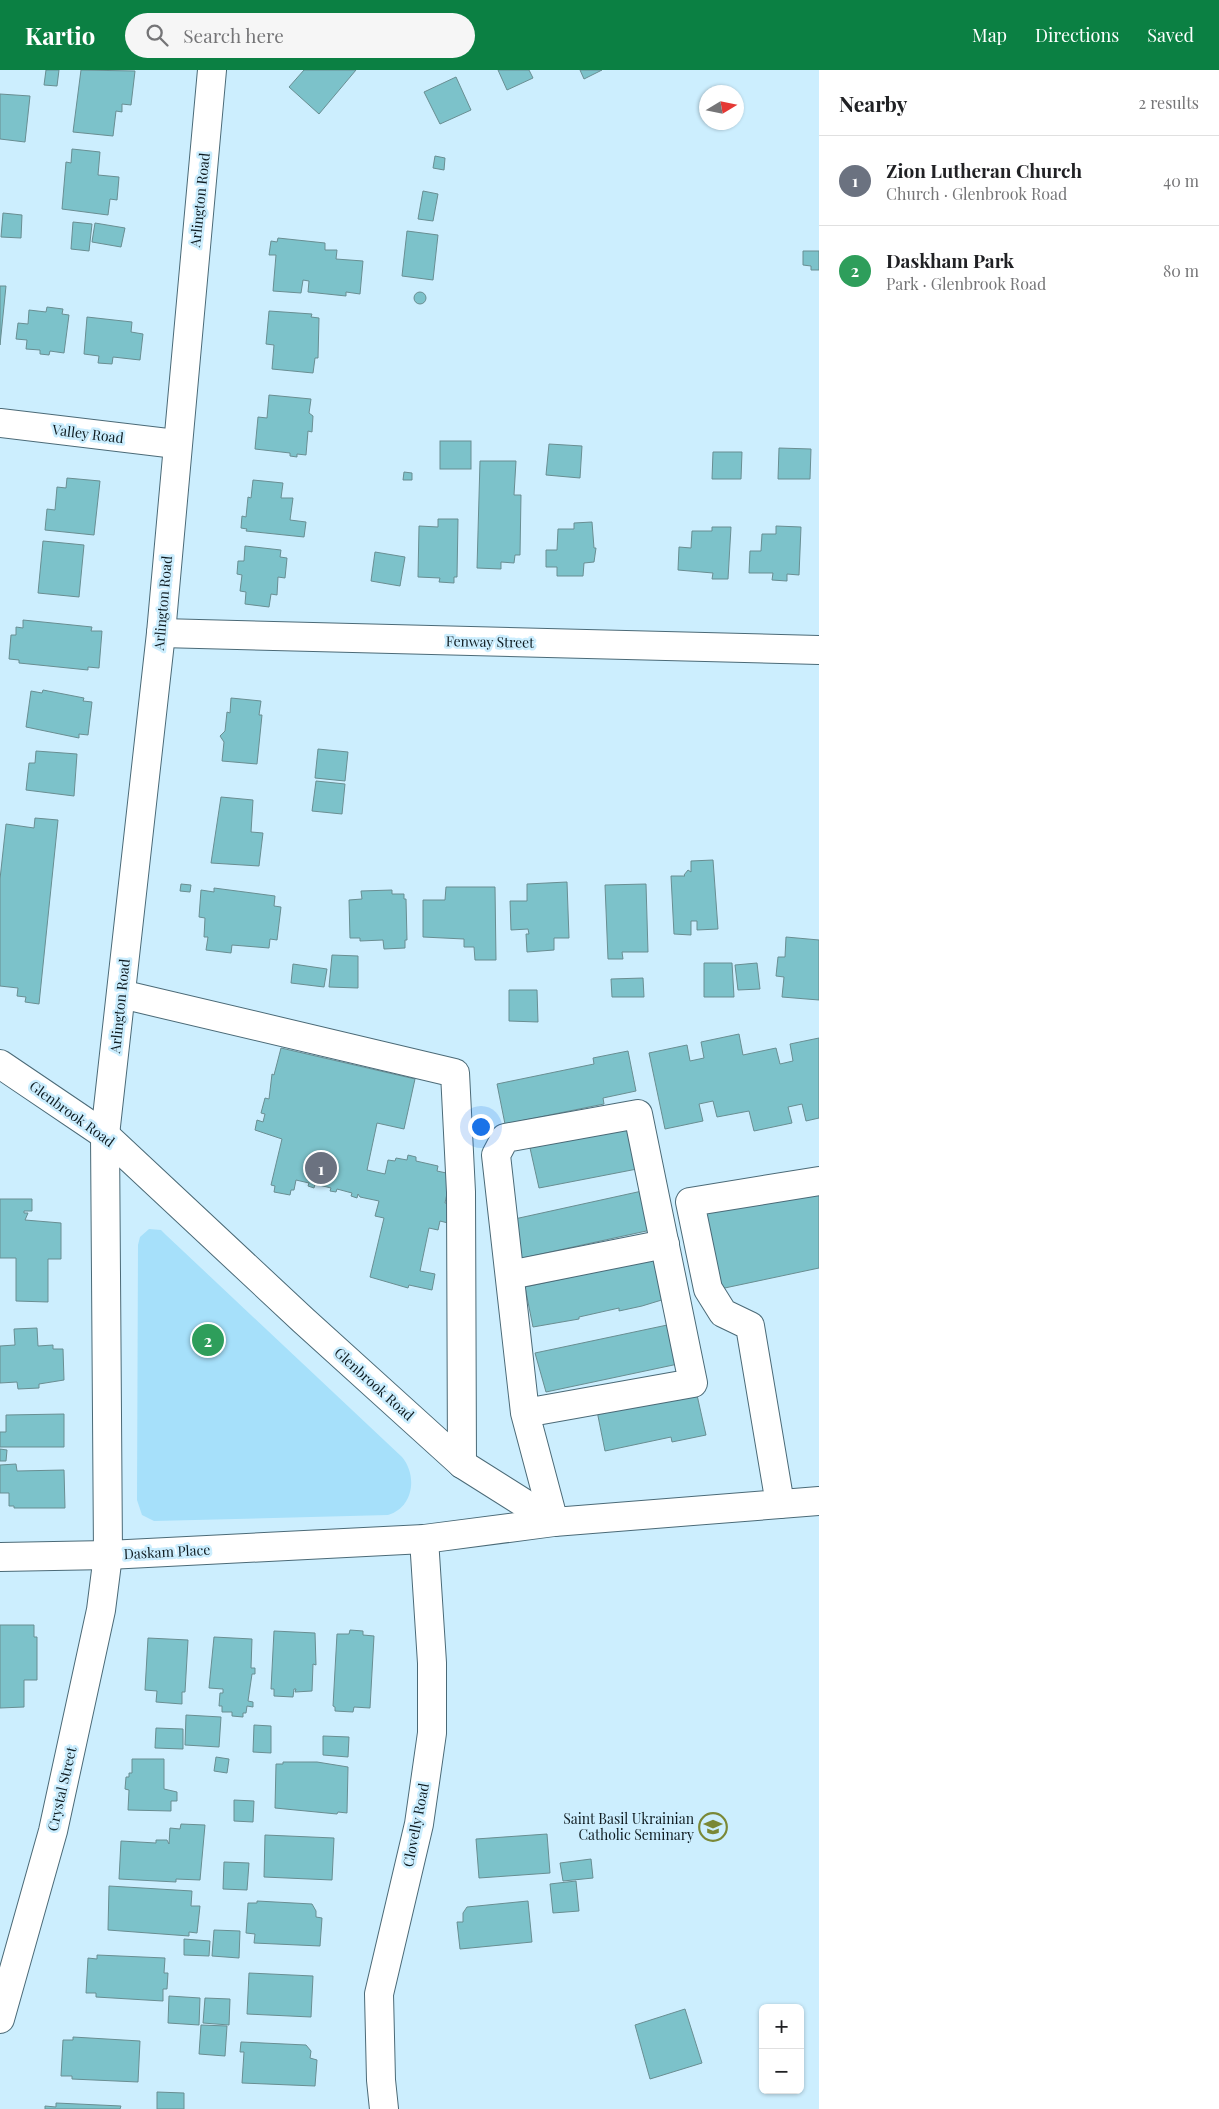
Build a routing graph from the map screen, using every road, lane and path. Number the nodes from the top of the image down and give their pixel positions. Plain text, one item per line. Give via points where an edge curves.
1 (212, 70) edge
2 (0, 423) edge
3 (176, 444) junction
4 (161, 633) junction
5 (819, 650) edge
6 (121, 994) junction
7 (0, 1064) edge
8 (106, 1135) junction
9 (819, 1181) edge
10 (665, 1244) junction
11 (510, 1275) junction
12 (525, 1413) junction
13 (462, 1464) junction
14 (819, 1501) edge
15 (780, 1504) junction
16 (554, 1522) junction
17 (424, 1539) junction
18 (108, 1555) junction
19 (0, 1557) edge
20 (0, 2019) edge
21 (384, 2109) edge

1 - 3 street, Arlington Road
2 - 3 street, Valley Road
3 - 4 street, Arlington Road
4 - 5 street, Fenway Street
4 - 6 street, Arlington Road
6 - 8 street, Arlington Road
6 - 13 street via 454,1073 461,1192
7 - 8 street, Glenbrook Road
8 - 13 street, Glenbrook Road
8 - 18 street, Daskam Place
9 - 15 street via 690,1202 708,1289 722,1313 750,1326
10 - 11 street
10 - 11 street via 638,1114 505,1138 496,1154
10 - 12 street via 693,1383
11 - 12 street
12 - 16 street
13 - 16 street, Glenbrook Road
14 - 15 street
15 - 16 street
16 - 17 street, Daskam Place
17 - 18 street, Daskam Place
17 - 21 street, Clovelly Road via 432,1663 432,1733 419,1824 379,1994
18 - 19 street
18 - 20 street, Crystal Street via 101,1610 53,1831

